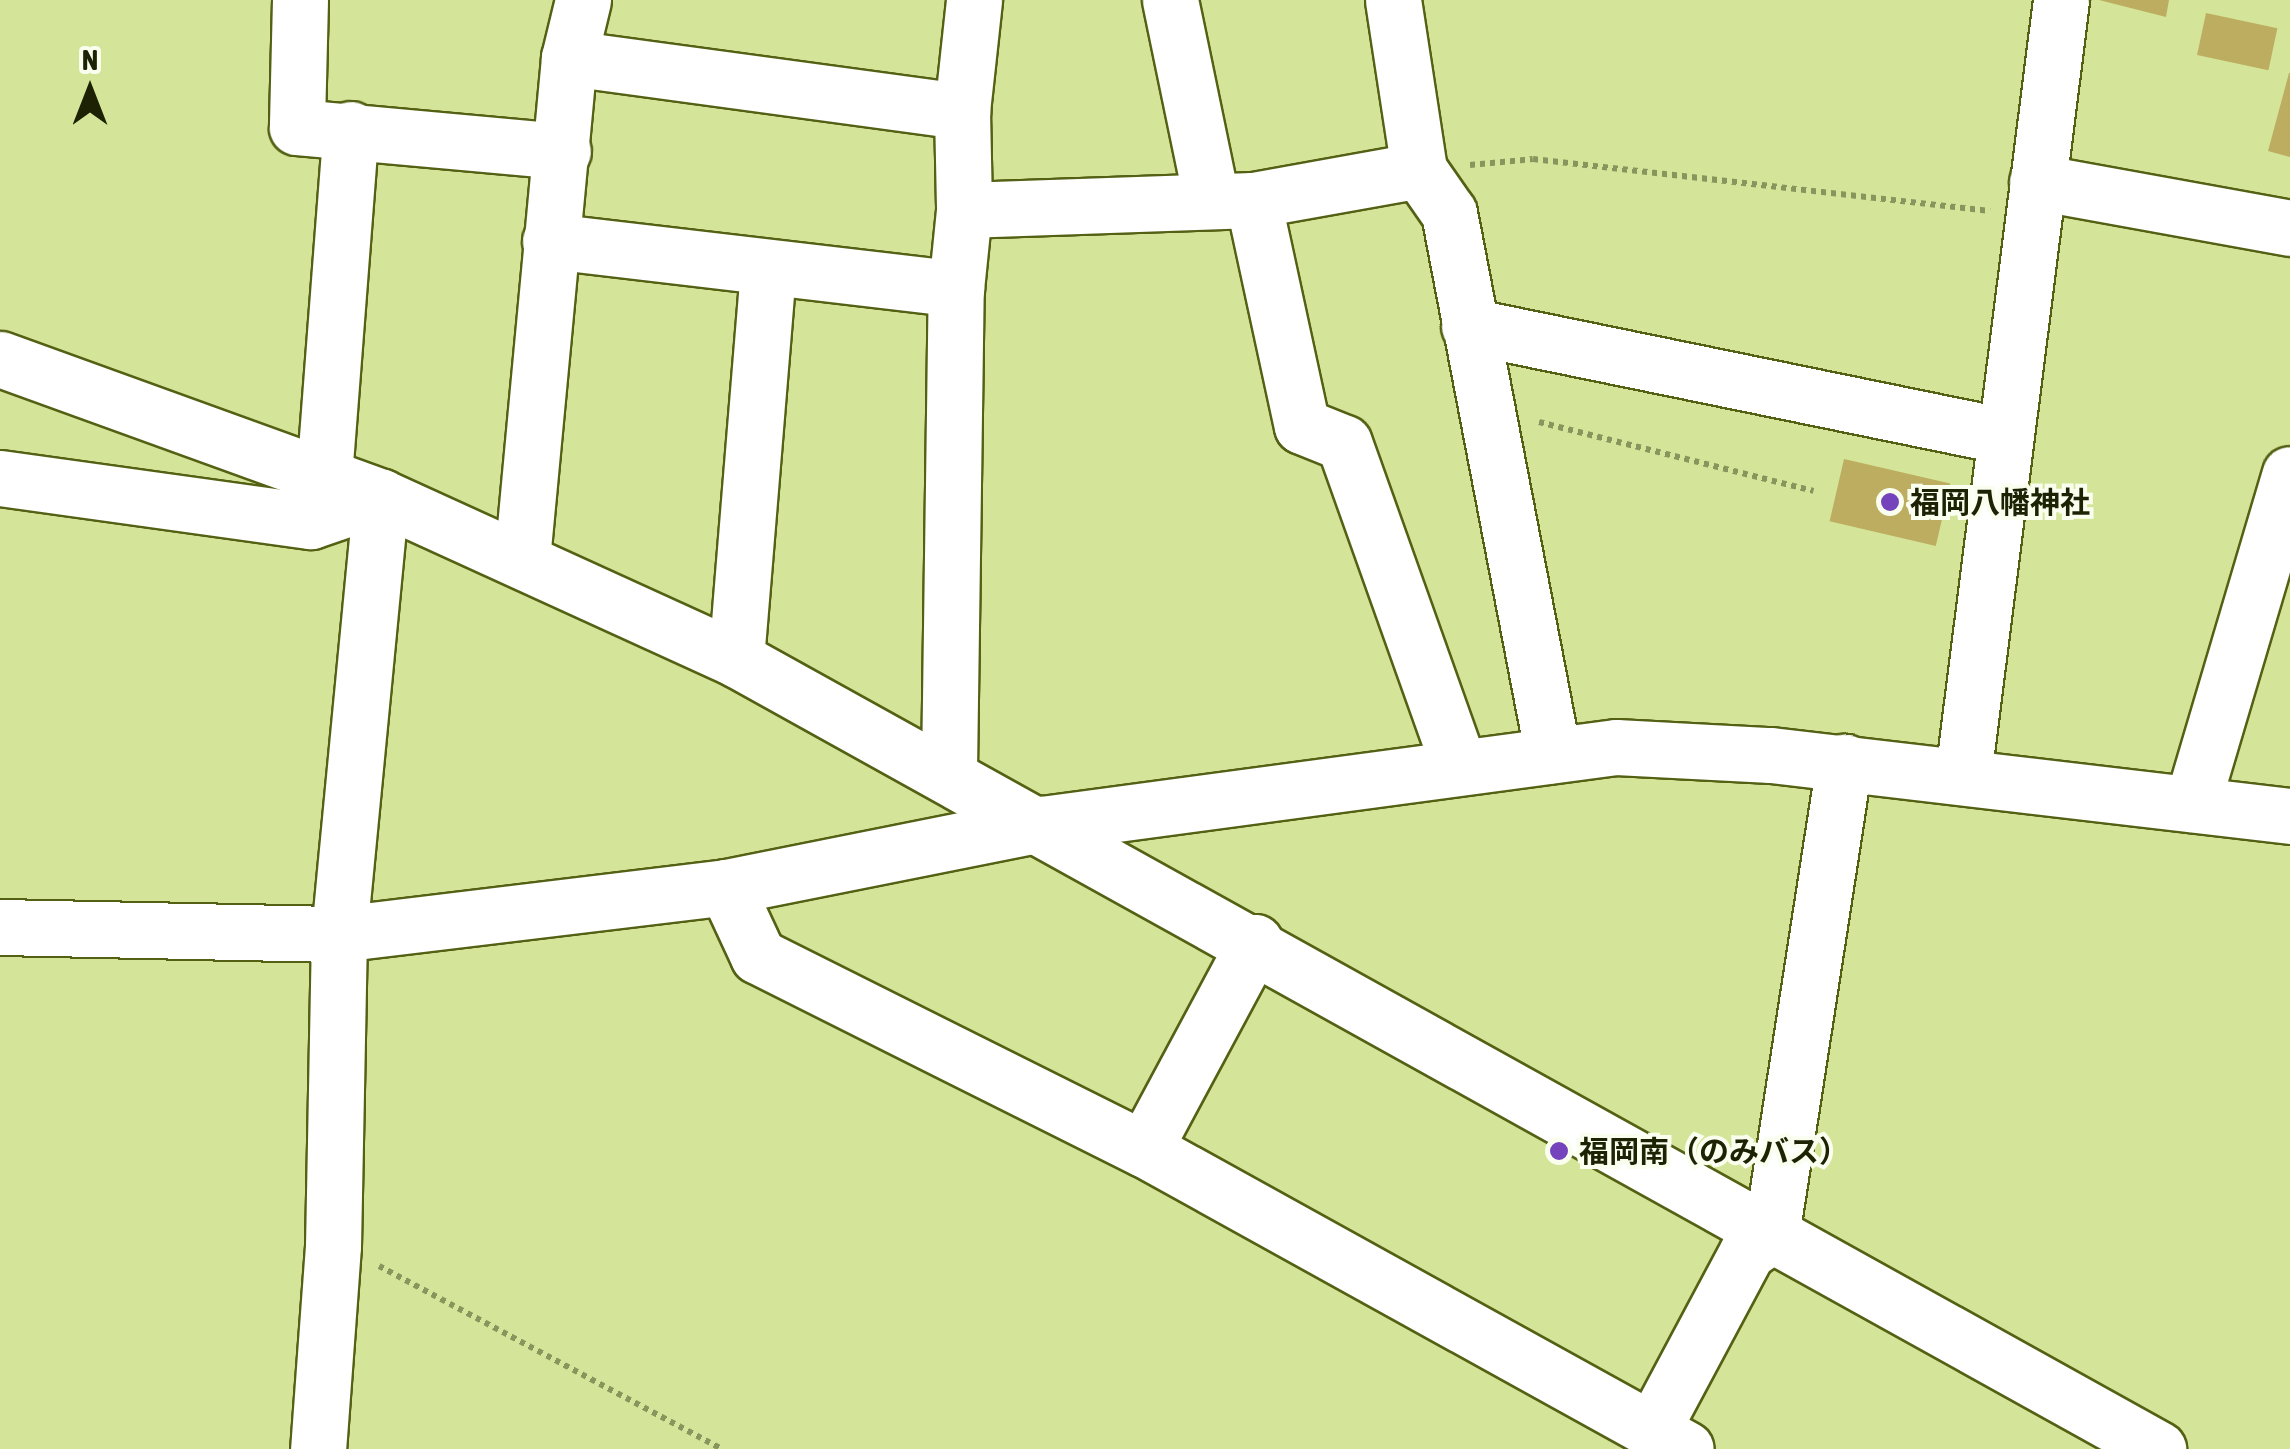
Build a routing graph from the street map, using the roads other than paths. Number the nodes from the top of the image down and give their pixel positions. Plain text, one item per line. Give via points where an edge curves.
1 (300, 0) edge
2 (582, 0) edge
3 (974, 0) edge
4 (1170, 0) edge
5 (1393, 0) edge
6 (2062, 0) edge
7 (569, 58) junction
8 (962, 111) junction
9 (351, 128) junction
10 (563, 151) junction
11 (1419, 170) junction
12 (1232, 199) junction
13 (2034, 199) junction
14 (964, 210) junction
15 (2290, 228) edge
16 (550, 241) junction
17 (768, 268) junction
18 (956, 289) junction
19 (1469, 326) junction
20 (0, 359) edge
21 (2005, 436) junction
22 (2290, 474) edge
23 (324, 476) junction
24 (0, 478) edge
25 (381, 497) junction
26 (522, 559) junction
27 (736, 659) junction
28 (1552, 755) junction
29 (1844, 762) junction
30 (1458, 764) junction
31 (948, 771) junction
32 (1963, 775) junction
33 (2192, 804) junction
34 (2290, 816) edge
35 (1042, 824) junction
36 (726, 887) junction
37 (0, 927) edge
38 (340, 934) junction
39 (1255, 942) junction
40 (1144, 1149) junction
41 (1771, 1235) junction
42 (1669, 1440) edge
43 (318, 1449) edge
44 (2158, 1449) edge

1 - 9 street via 297,127
2 - 7 street
3 - 8 street
4 - 12 street
5 - 11 street
6 - 13 street
7 - 8 street
7 - 10 street
8 - 14 street
9 - 10 street
9 - 23 street
10 - 16 street
11 - 12 street
11 - 19 street via 1449,214
12 - 14 street
12 - 30 street via 1302,426 1344,443
13 - 15 street
13 - 21 street
14 - 18 street
16 - 17 street
16 - 26 street
17 - 18 street
17 - 27 street
18 - 31 street
19 - 21 street
19 - 28 street
20 - 23 street
21 - 32 street
22 - 33 street
23 - 25 street
24 - 25 street via 311,521
25 - 26 street
25 - 38 street
26 - 27 street
27 - 31 street
28 - 29 street via 1687,747
28 - 30 street
29 - 32 street
29 - 41 street
30 - 35 street
31 - 35 street
32 - 33 street
33 - 34 street
35 - 36 street
35 - 39 street
36 - 38 street
36 - 40 street via 758,956
37 - 38 street
38 - 43 street via 333,1246
39 - 40 street
39 - 41 street
40 - 42 street
41 - 42 street via 1747,1252
41 - 44 street

